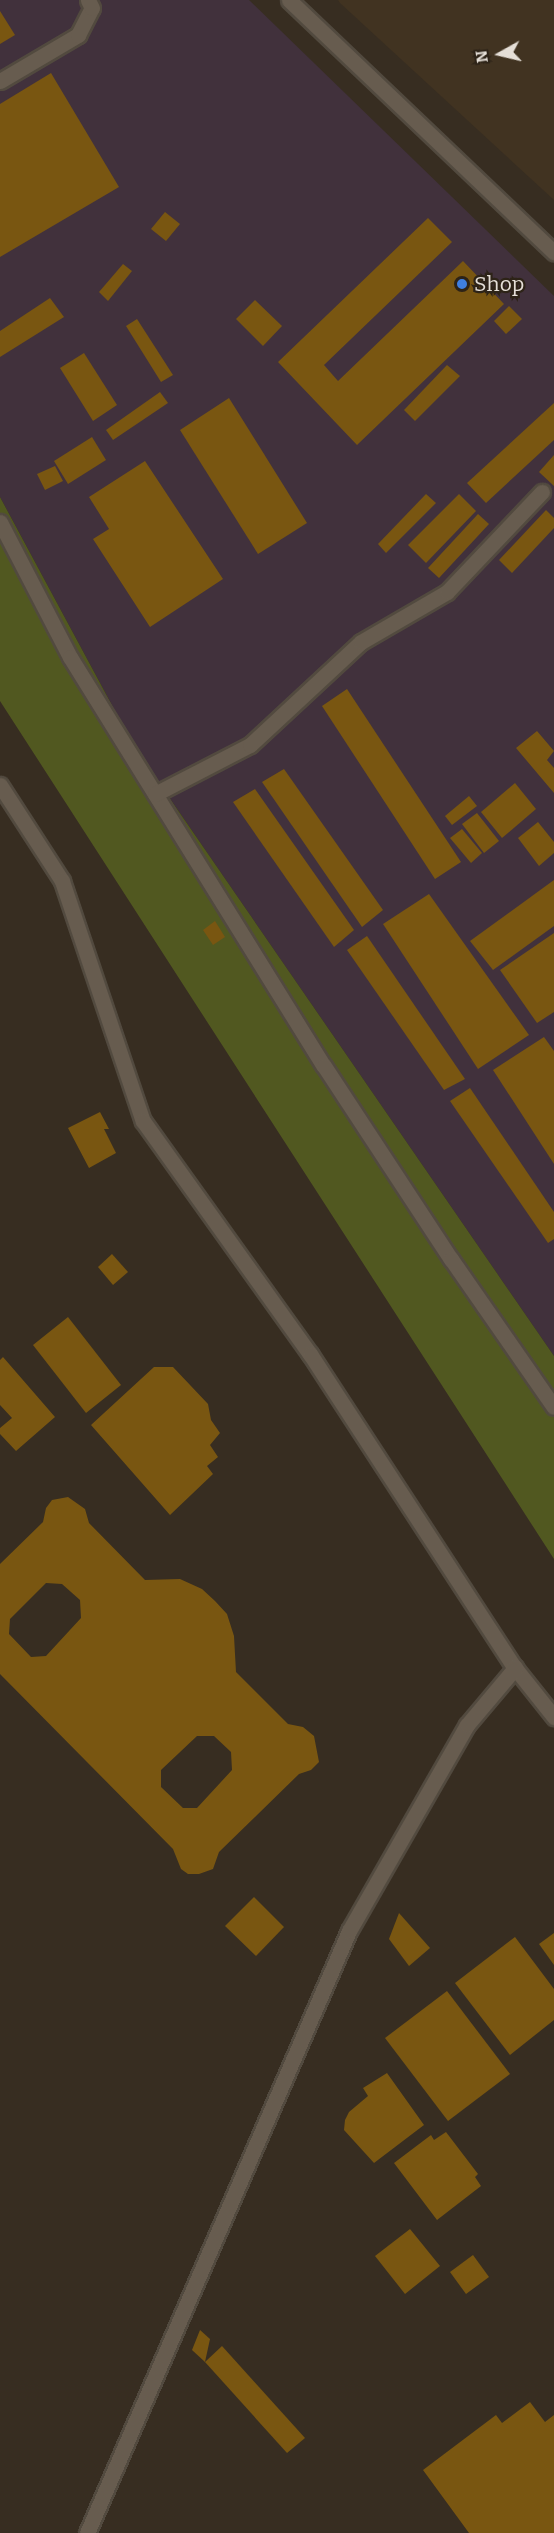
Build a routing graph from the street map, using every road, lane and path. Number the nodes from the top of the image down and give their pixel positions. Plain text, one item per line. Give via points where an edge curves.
1 (88, 0) edge
2 (289, 0) edge
3 (0, 81) edge
4 (554, 252) edge
5 (542, 492) dead end
6 (0, 522) edge
7 (0, 786) edge
8 (155, 794) junction
9 (554, 1407) edge
10 (515, 1668) junction
11 (554, 1717) edge
12 (87, 2533) edge

1 - 3 street via 92,8 78,35
2 - 4 street
5 - 8 street via 447,592 361,642 250,745
6 - 8 street via 70,657
7 - 10 street via 62,880 143,1121 310,1354
8 - 9 street via 324,1066 450,1259
10 - 11 street
10 - 12 street via 467,1725 349,1931

